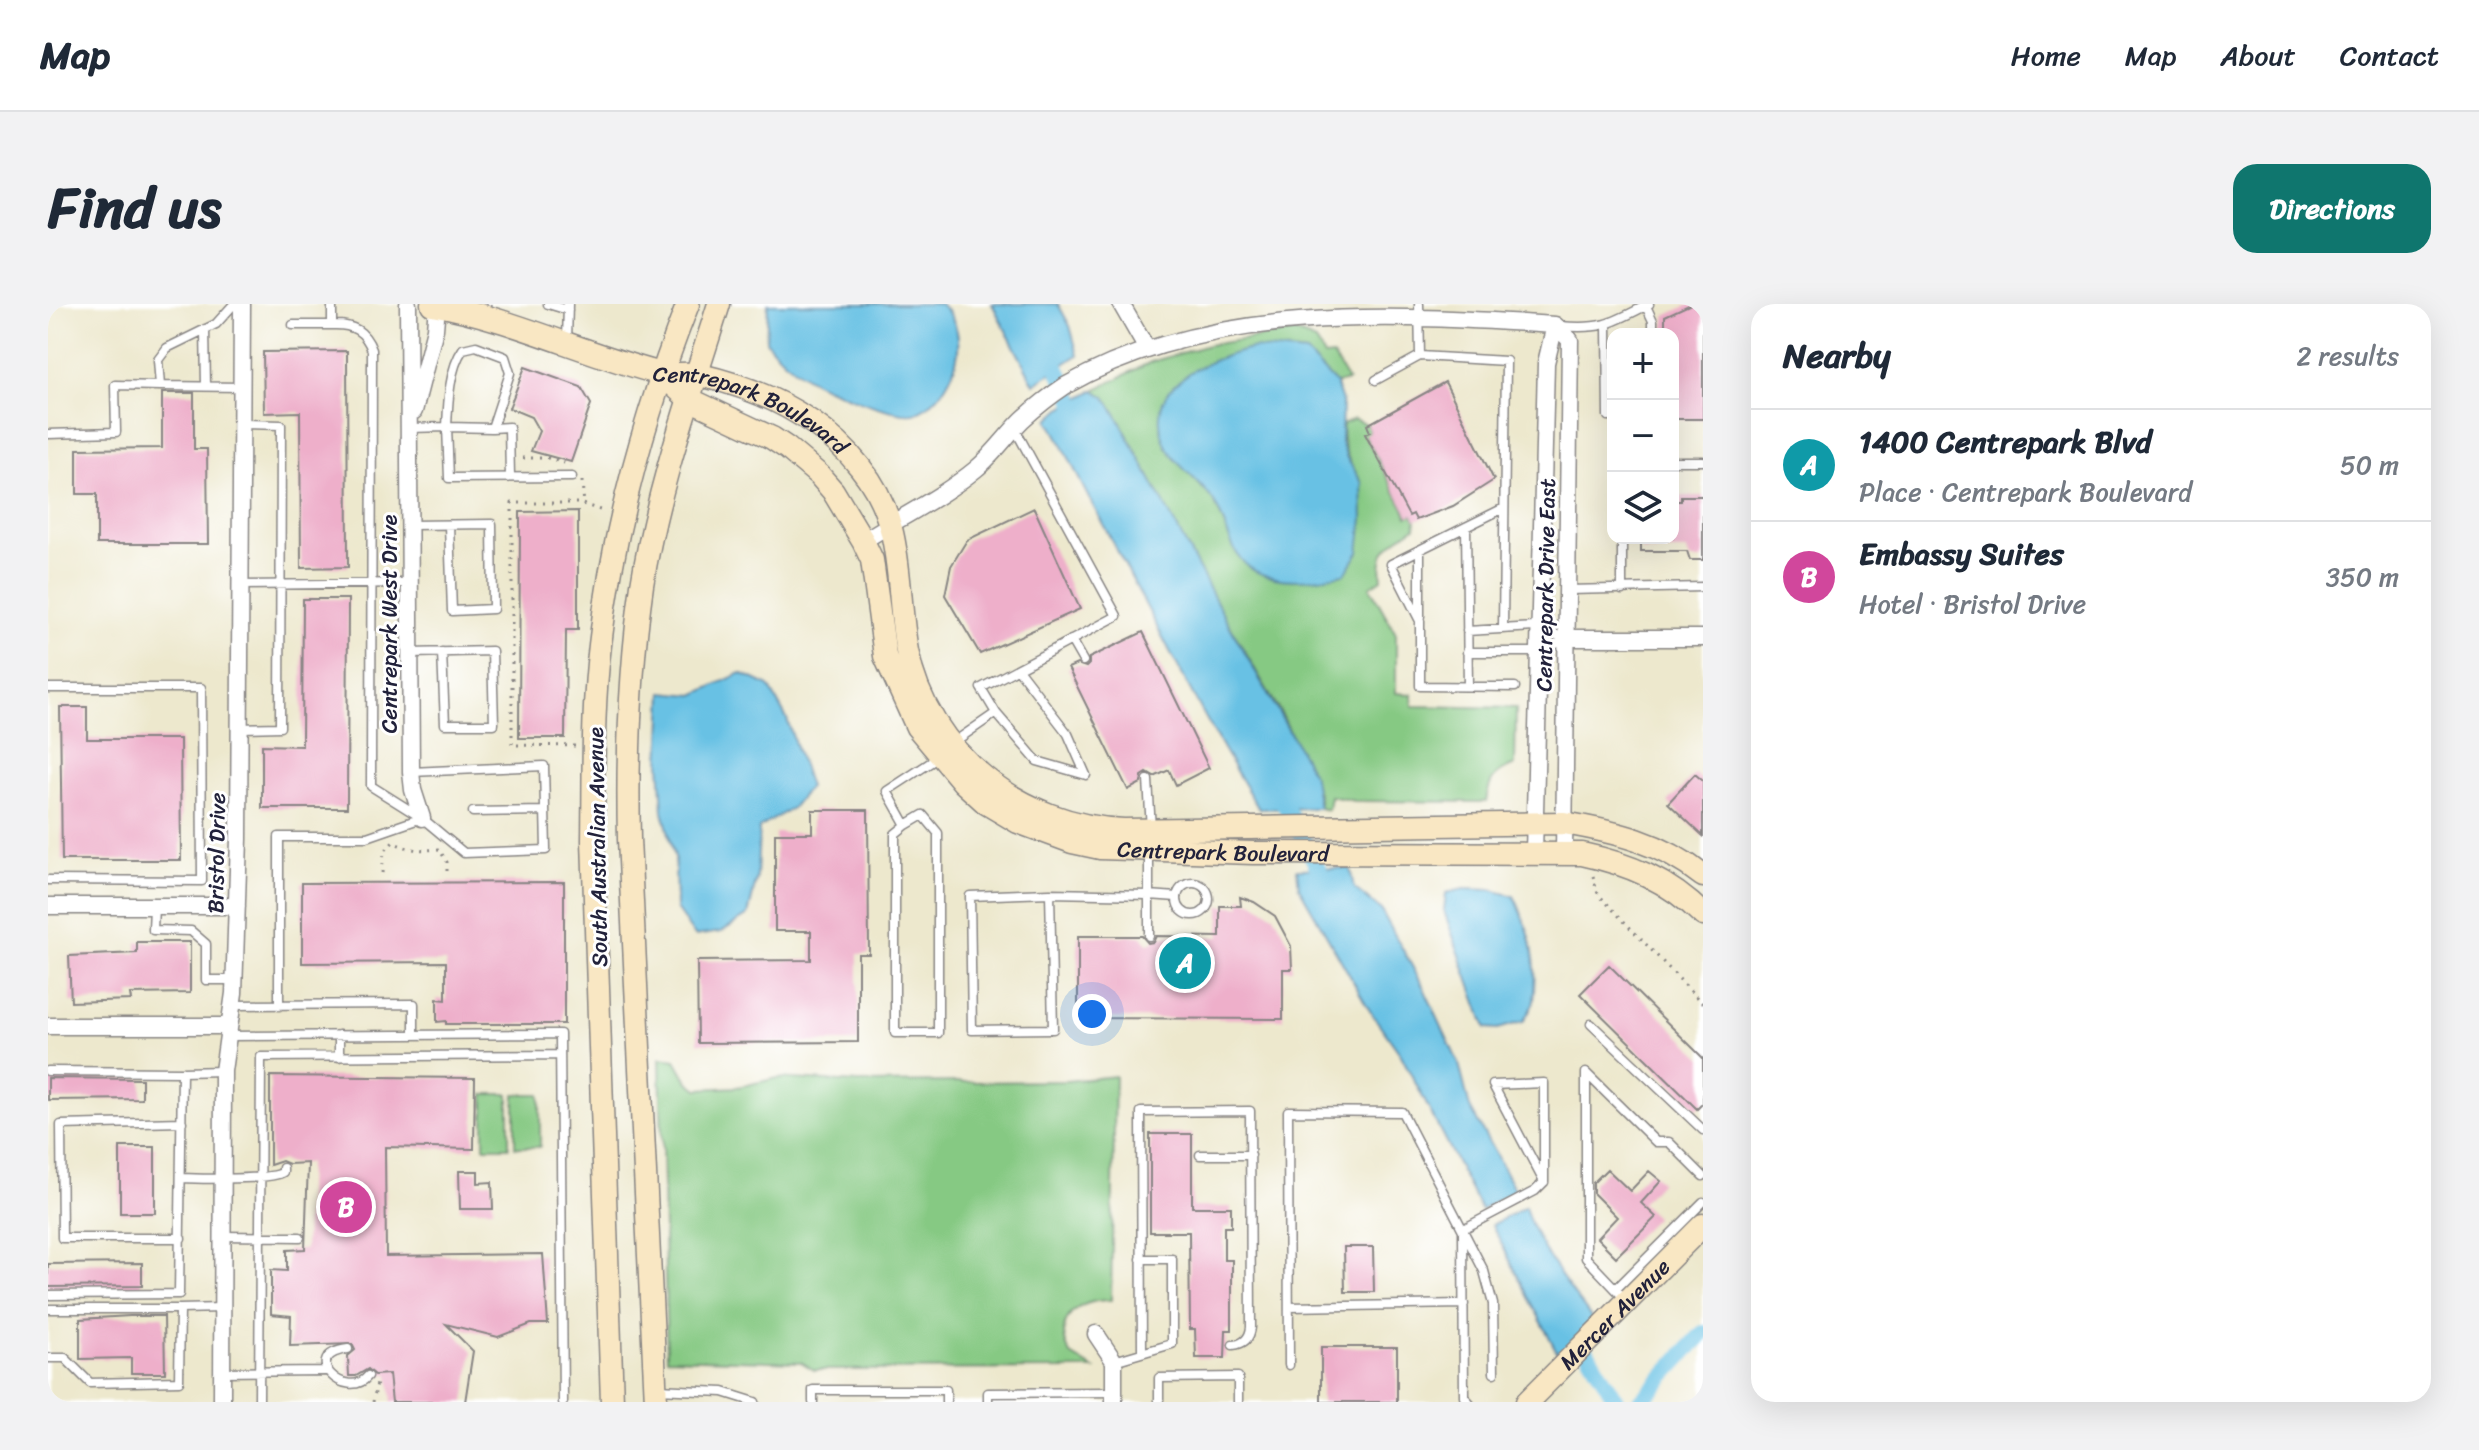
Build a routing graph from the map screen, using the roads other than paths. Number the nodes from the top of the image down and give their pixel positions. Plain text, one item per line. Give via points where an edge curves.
1 (234, 304) edge
2 (242, 304) edge
3 (332, 304) edge
4 (408, 304) edge
5 (436, 304) edge
6 (548, 304) edge
7 (688, 304) edge
8 (719, 304) edge
9 (1121, 304) edge
10 (1648, 305) edge
11 (568, 307) edge
12 (1419, 310) edge
13 (293, 325) dead end
14 (332, 325) junction
15 (1555, 325) junction
16 (1607, 325) junction
17 (1653, 328) edge
18 (205, 329) junction
19 (567, 342) junction
20 (1144, 344) junction
21 (1420, 356) junction
22 (661, 374) junction
23 (697, 374) junction
24 (1376, 380) dead end
25 (160, 386) junction
26 (206, 386) junction
27 (242, 387) junction
28 (689, 399) junction
29 (1608, 400) edge
30 (242, 424) junction
31 (1019, 424) junction
32 (447, 427) junction
33 (410, 428) junction
34 (492, 428) junction
35 (48, 434) edge
36 (1679, 461) edge
37 (1703, 461) edge
38 (510, 477) junction
39 (572, 477) dead end
40 (1504, 508) junction
41 (891, 523) junction
42 (411, 525) junction
43 (449, 525) junction
44 (1466, 527) junction
45 (863, 541) junction
46 (1622, 544) edge
47 (1420, 550) junction
48 (411, 583) junction
49 (279, 584) junction
50 (371, 584) junction
51 (241, 585) junction
52 (1703, 587) edge
53 (1567, 590) junction
54 (1622, 590) junction
55 (1420, 621) junction
56 (1539, 627) junction
57 (1503, 628) junction
58 (1467, 631) junction
59 (1566, 638) junction
60 (1703, 638) edge
61 (1071, 640) junction
62 (442, 652) junction
63 (1467, 652) junction
64 (411, 653) junction
65 (1539, 653) junction
66 (1083, 661) dead end
67 (1018, 669) junction
68 (1468, 686) junction
69 (1515, 687) dead end
70 (48, 688) edge
71 (996, 713) junction
72 (240, 728) junction
73 (946, 750) junction
74 (411, 772) junction
75 (1148, 780) dead end
76 (545, 811) junction
77 (473, 812) dead end
78 (422, 818) junction
79 (1564, 823) junction
80 (1534, 824) junction
81 (906, 825) junction
82 (1150, 839) junction
83 (1534, 853) junction
84 (1564, 853) junction
85 (1703, 876) edge
86 (48, 880) edge
87 (1050, 893) junction
88 (1149, 895) junction
89 (1177, 897) junction
90 (48, 906) edge
91 (154, 906) junction
92 (237, 906) junction
93 (1703, 915) edge
94 (1149, 936) dead end
95 (235, 980) junction
96 (233, 1005) junction
97 (279, 1006) junction
98 (1591, 1024) dead end
99 (48, 1026) edge
100 (228, 1031) junction
101 (339, 1035) junction
102 (414, 1035) junction
103 (560, 1055) junction
104 (339, 1057) junction
105 (48, 1071) edge
106 (223, 1071) junction
107 (182, 1072) junction
108 (182, 1122) junction
109 (1703, 1130) edge
110 (1200, 1155) dead end
111 (1251, 1155) junction
112 (283, 1168) dead end
113 (261, 1176) junction
114 (1703, 1176) edge
115 (182, 1178) junction
116 (223, 1180) junction
117 (1544, 1182) junction
118 (1703, 1202) edge
119 (1703, 1225) edge
120 (1463, 1229) junction
121 (222, 1236) junction
122 (260, 1237) junction
123 (300, 1237) dead end
124 (181, 1238) junction
125 (1141, 1259) junction
126 (48, 1295) edge
127 (1622, 1295) junction
128 (1464, 1304) junction
129 (1289, 1307) junction
130 (222, 1308) junction
131 (48, 1309) edge
132 (180, 1309) junction
133 (1096, 1334) dead end
134 (1233, 1345) dead end
135 (348, 1349) dead end
136 (1142, 1352) junction
137 (48, 1358) edge
138 (1114, 1361) junction
139 (1289, 1365) dead end
140 (259, 1371) junction
141 (326, 1371) junction
142 (222, 1372) junction
143 (1494, 1373) dead end
144 (373, 1377) road end
145 (656, 1396) edge
146 (1030, 1397) edge
147 (1114, 1397) edge
148 (222, 1402) edge
149 (259, 1402) edge
150 (563, 1402) edge
151 (612, 1402) edge
152 (755, 1402) edge
153 (813, 1402) edge
154 (946, 1402) edge
155 (988, 1402) edge
156 (1159, 1402) edge
157 (1238, 1402) edge
158 (1469, 1402) edge
159 (1527, 1402) edge

1 - 18 lane
2 - 27 street, Bristol Drive
3 - 14 lane
4 - 33 street, Centrepark West Drive
5 - 19 street
5 - 33 street, Centrepark West Drive via 435,329
6 - 11 lane
7 - 22 street, South Australian Avenue
8 - 23 street, South Australian Avenue
9 - 20 street
10 - 16 lane
10 - 17 lane
11 - 19 lane
12 - 15 street
12 - 20 street via 1261,315
12 - 21 lane
13 - 14 lane
14 - 50 lane via 355,327 372,350
15 - 16 lane
15 - 53 street, Centrepark Drive East via 1570,340
15 - 56 street, Centrepark Drive East via 1546,363
16 - 29 lane
18 - 25 lane via 167,348 158,360
18 - 26 lane
19 - 22 street
20 - 31 street via 1098,365
21 - 24 lane
21 - 40 lane via 1506,361
22 - 23 street, Centrepark Boulevard
22 - 28 street, Centrepark Boulevard
22 - 151 street, South Australian Avenue via 624,508 600,645 594,751
23 - 28 street, South Australian Avenue
23 - 41 street, Centrepark Boulevard via 780,402 824,431 860,466
25 - 26 lane
25 - 35 lane via 115,385 116,432
26 - 27 lane
27 - 30 street, Bristol Drive
28 - 45 street, Centrepark Boulevard via 772,438 804,461 833,491
28 - 145 street, South Australian Avenue via 643,583 627,764
30 - 49 lane via 281,425
30 - 51 street, Bristol Drive
31 - 41 street via 980,466
31 - 61 lane via 1117,616
32 - 33 lane
32 - 34 lane
32 - 34 lane via 458,357 471,345 500,353 510,367
32 - 38 lane via 449,478
33 - 42 street, Centrepark West Drive
34 - 38 lane via 509,427
36 - 37 lane
38 - 39 lane
40 - 44 lane
40 - 57 lane
41 - 45 street
41 - 73 street, Centrepark Boulevard via 911,667
42 - 43 lane
42 - 48 street, Centrepark West Drive
43 - 43 lane via 492,524 493,609 452,611
44 - 47 lane
44 - 58 lane
45 - 73 street, Centrepark Boulevard via 876,579 885,656 917,727
46 - 54 lane
47 - 55 lane
47 - 55 lane via 1391,564
48 - 50 lane
48 - 64 street, Centrepark West Drive
49 - 50 lane
49 - 51 lane
49 - 72 lane via 280,727
50 - 78 lane via 371,786
51 - 72 street, Bristol Drive
52 - 54 lane
53 - 54 lane
53 - 59 street, Centrepark Drive East
55 - 68 lane via 1420,686
56 - 57 lane
56 - 59 lane
56 - 65 street, Centrepark Drive East
57 - 58 lane
58 - 63 lane
59 - 60 street
59 - 65 lane
59 - 79 street, Centrepark Drive East
61 - 66 lane
61 - 67 lane
62 - 62 lane via 492,651 494,724 445,724
62 - 64 lane
63 - 65 lane
63 - 68 lane
64 - 74 street, Centrepark West Drive
65 - 80 street, Centrepark Drive East
67 - 71 lane via 981,688
67 - 71 lane via 1068,734 1086,775 1037,761
68 - 69 lane
70 - 86 lane via 201,688 202,881
71 - 73 lane
72 - 92 street, Bristol Drive
73 - 81 lane via 887,791
73 - 82 street, Centrepark Boulevard via 986,803 1018,822 1100,848
74 - 76 lane via 544,766
74 - 78 street, Centrepark West Drive
75 - 82 lane
76 - 77 lane
76 - 78 lane via 546,850 464,853
78 - 97 lane via 367,837 279,837
79 - 80 street, Centrepark Boulevard
79 - 84 street, Centrepark Drive East
79 - 85 street, Centrepark Boulevard via 1633,837
80 - 82 street, Centrepark Boulevard via 1248,826
80 - 83 street, Centrepark Drive East
81 - 81 lane via 895,834 895,1033 938,1033 938,833 923,815
82 - 83 street, Centrepark Boulevard via 1253,853
82 - 88 lane
83 - 84 street, Centrepark Boulevard
84 - 93 street, Centrepark Boulevard via 1645,872
87 - 87 lane via 970,896 972,1030 1053,1029
87 - 88 lane
88 - 89 lane
88 - 94 lane
89 - 89 lane via 1182,887 1196,882 1210,897 1203,912 1193,915 1183,911
90 - 91 street
91 - 92 street
91 - 95 lane via 153,930 191,931 206,944 206,980
92 - 95 street, Bristol Drive
95 - 96 street, Bristol Drive
96 - 97 lane
96 - 100 street, Bristol Drive
97 - 102 lane via 414,1004
98 - 109 lane
99 - 100 street
100 - 101 lane
100 - 106 street, Bristol Drive
101 - 102 lane
101 - 104 lane
102 - 103 lane via 560,1034
103 - 104 lane
103 - 150 lane
104 - 113 lane via 261,1057
105 - 107 lane
106 - 107 lane
106 - 116 street, Bristol Drive
107 - 108 lane
108 - 115 lane
108 - 124 lane via 61,1125 62,1238
110 - 111 lane
111 - 125 lane via 1250,1111 1141,1112
111 - 134 lane via 1251,1332 1244,1342
112 - 113 lane via 277,1177
113 - 116 lane
113 - 122 lane
114 - 127 lane via 1669,1142 1656,1142 1586,1073 1586,1258
115 - 116 lane
115 - 124 lane
116 - 121 street, Bristol Drive
117 - 117 lane via 1544,1083 1493,1085 1537,1168
117 - 120 lane
118 - 127 lane
119 - 127 street, Mercer Avenue
120 - 128 lane
120 - 129 lane via 1402,1112 1288,1111
120 - 143 lane via 1493,1304
121 - 122 lane
121 - 130 street, Bristol Drive
122 - 123 lane
122 - 140 lane
124 - 126 lane via 179,1294
125 - 136 lane
125 - 136 lane via 1172,1259 1172,1344
127 - 159 street, Mercer Avenue via 1602,1326
128 - 129 lane
128 - 158 lane via 1464,1397
129 - 139 lane
130 - 132 lane
130 - 142 street, Bristol Drive
131 - 132 lane
132 - 137 lane via 179,1381 90,1383 65,1358
133 - 138 street
135 - 141 lane via 334,1353
136 - 138 lane
138 - 147 street
140 - 141 lane
140 - 142 lane
140 - 149 lane
141 - 144 lane via 330,1384 348,1392
142 - 148 street, Bristol Drive
145 - 152 lane via 723,1392
146 - 147 lane
146 - 155 lane via 988,1393
153 - 154 lane via 813,1390 946,1390
156 - 157 lane via 1159,1378 1238,1377

